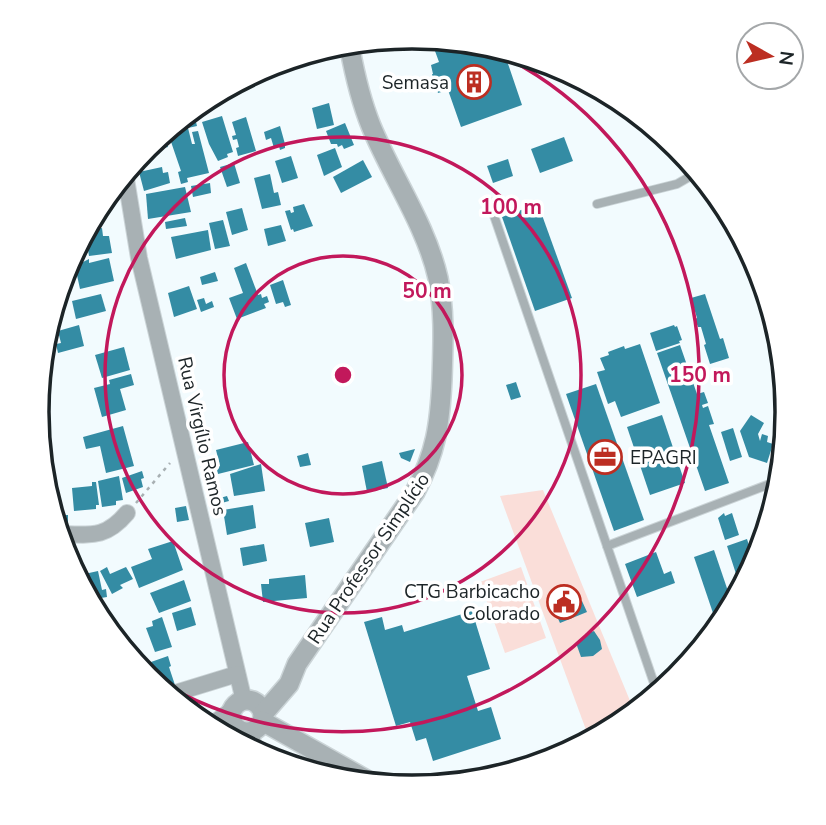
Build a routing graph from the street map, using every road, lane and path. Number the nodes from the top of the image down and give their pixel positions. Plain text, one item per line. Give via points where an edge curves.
1 (351, 54) edge
2 (689, 177) edge
3 (127, 188) edge
4 (489, 201) dead end
5 (597, 204) dead end
6 (184, 447) junction
7 (770, 484) edge
8 (127, 513) joint
9 (71, 534) edge
10 (607, 546) junction
11 (237, 674) junction
12 (654, 685) edge
13 (180, 692) edge
14 (246, 721) edge
15 (223, 722) edge
16 (346, 770) edge

1 - 14 street, Rua Professor Simplício via 372,128 438,277 443,318 437,442 415,492 298,664 284,671
2 - 5 lane
3 - 6 street, Rua Virgílio Ramos via 139,258
4 - 10 lane
6 - 8 path
6 - 11 street, Rua Virgílio Ramos
7 - 10 lane
8 - 9 street via 102,533
10 - 12 lane
11 - 13 street
11 - 14 street, Rua Virgílio Ramos
14 - 15 street
14 - 16 street

